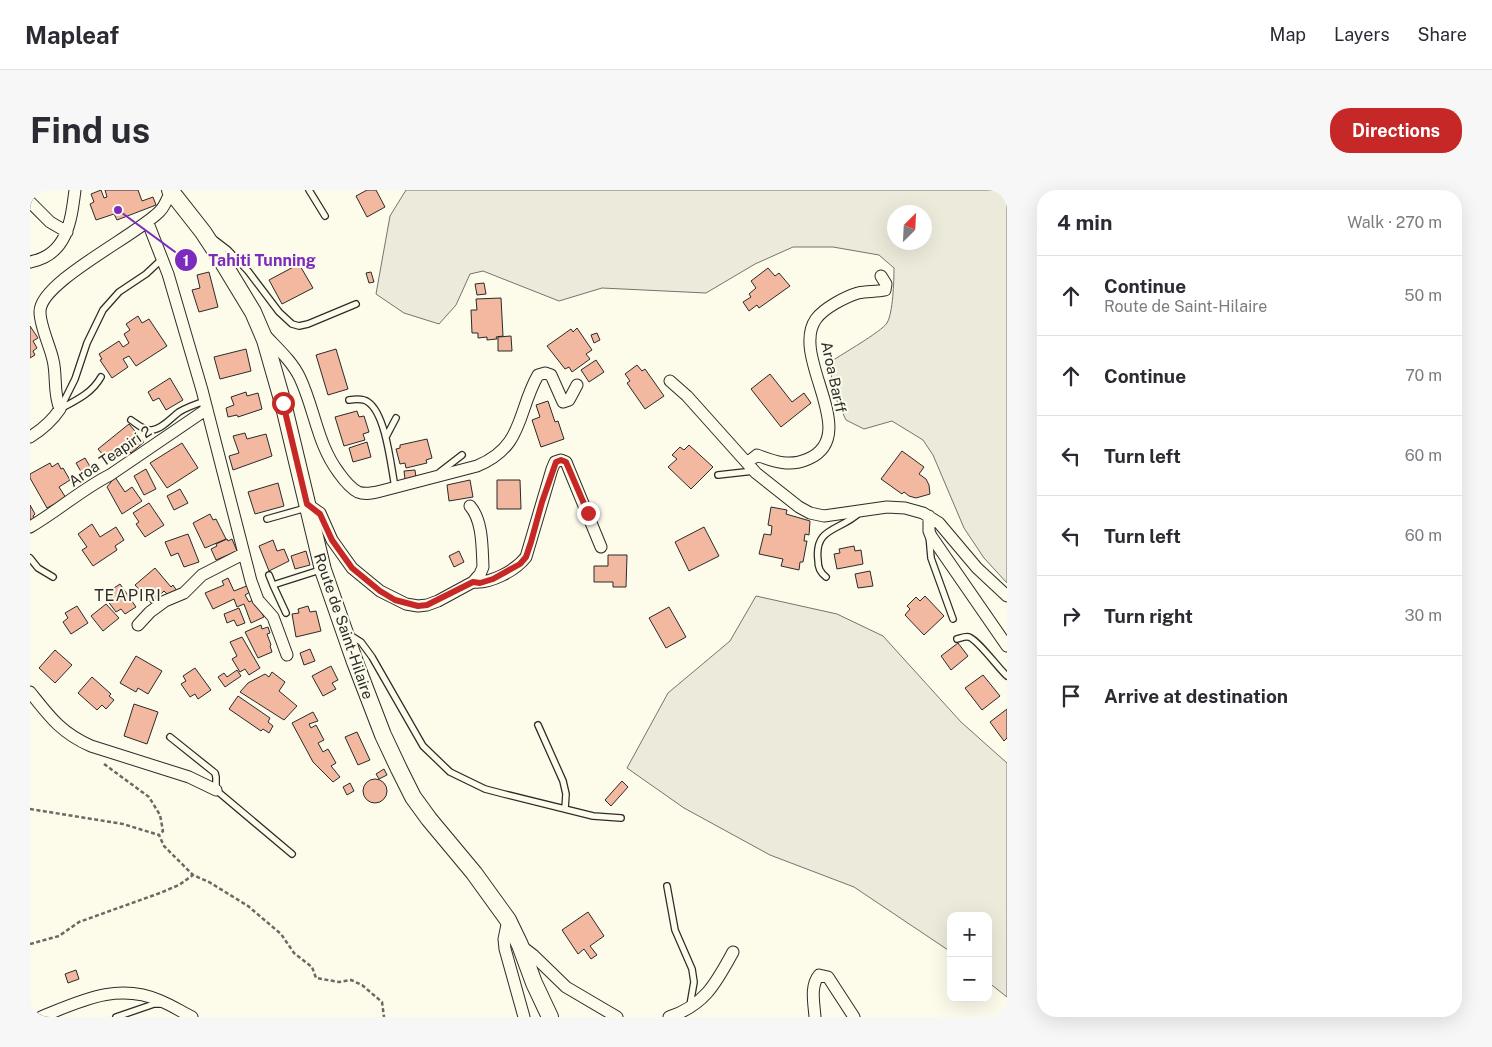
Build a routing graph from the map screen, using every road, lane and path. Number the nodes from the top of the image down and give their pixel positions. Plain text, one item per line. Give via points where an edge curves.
1 (75, 190) edge
2 (171, 190) edge
3 (309, 190) edge
4 (30, 202) edge
5 (325, 216) dead end
6 (148, 223) junction
7 (67, 232) junction
8 (203, 232) junction
9 (161, 260) junction
10 (30, 262) edge
11 (881, 276) dead end
12 (356, 304) dead end
13 (261, 331) junction
14 (101, 377) dead end
15 (670, 381) dead end
16 (577, 384) dead end
17 (349, 400) dead end
18 (206, 405) junction
19 (60, 409) junction
20 (396, 418) dead end
21 (131, 420) dead end
22 (30, 437) edge
23 (386, 437) junction
24 (462, 455) dead end
25 (750, 467) junction
26 (437, 475) junction
27 (718, 475) dead end
28 (395, 487) junction
29 (308, 506) junction
30 (470, 506) dead end
31 (860, 512) junction
32 (929, 516) junction
33 (267, 518) dead end
34 (30, 527) edge
35 (929, 531) junction
36 (601, 546) dead end
37 (243, 554) junction
38 (30, 558) edge
39 (322, 569) junction
40 (53, 576) dead end
41 (269, 576) dead end
42 (826, 577) dead end
43 (473, 582) junction
44 (273, 585) junction
45 (1007, 596) edge
46 (286, 613) dead end
47 (953, 619) dead end
48 (138, 625) dead end
49 (344, 631) junction
50 (957, 639) dead end
51 (1007, 646) edge
52 (287, 655) dead end
53 (1007, 676) edge
54 (30, 692) edge
55 (538, 725) dead end
56 (170, 737) dead end
57 (90, 746) junction
58 (216, 790) junction
59 (30, 809) edge
60 (565, 809) junction
61 (621, 818) dead end
62 (158, 835) junction
63 (292, 854) dead end
64 (193, 875) junction
65 (667, 886) dead end
66 (508, 920) junction
67 (30, 944) edge
68 (520, 945) junction
69 (733, 952) dead end
70 (165, 1003) junction
71 (689, 1007) junction
72 (41, 1017) edge
73 (116, 1017) edge
74 (192, 1017) edge
75 (384, 1017) edge
76 (524, 1017) edge
77 (550, 1017) edge
78 (618, 1017) edge
79 (669, 1017) edge
80 (814, 1017) edge
81 (854, 1017) edge

1 - 7 street
2 - 6 street via 162,209
2 - 8 main road, Route de Saint-Hilaire
3 - 5 lane
4 - 7 street via 50,222
6 - 9 street
6 - 19 street via 80,268 41,305 40,313 54,362
7 - 10 street via 54,251 42,260
8 - 12 lane via 228,250 260,285 278,312 292,324 308,324
8 - 13 main road, Route de Saint-Hilaire
9 - 18 street via 168,274
9 - 19 lane via 119,292 103,310
11 - 25 street, Aroa Barff via 886,284 885,290 856,294 840,302 817,317 812,327 811,350 830,431 827,442 816,455 804,461 790,464 757,454
13 - 28 street via 300,377 323,448 350,487 370,494
13 - 29 main road, Route de Saint-Hilaire via 274,367
14 - 19 lane via 89,393
15 - 25 street
16 - 26 street via 569,400 563,402 552,375 538,374 516,431 501,453 477,466
17 - 23 lane via 367,401 374,408
18 - 21 lane, Aroa Teapiri 2 via 187,408 150,430
18 - 34 street, Aroa Teapiri 2 via 110,475
18 - 37 street
19 - 22 street via 48,424
20 - 23 lane
23 - 28 lane
24 - 26 lane
25 - 27 lane, Aroa Barff
25 - 31 street via 810,513 824,516
26 - 28 street
29 - 33 lane
29 - 39 main road, Route de Saint-Hilaire
29 - 43 street via 320,514 332,540 352,568 395,600 427,605
30 - 43 street via 478,520 483,567
31 - 32 street via 886,507 905,508
31 - 42 lane via 822,536 818,544 818,564
32 - 35 street
32 - 45 street
35 - 47 lane via 931,558
35 - 51 street
36 - 43 street via 566,462 561,460 552,469 526,557 493,579
37 - 48 street via 202,575 184,593 150,612
37 - 52 street via 258,600 273,617
38 - 40 lane via 38,568
39 - 44 lane
39 - 49 main road, Route de Saint-Hilaire
41 - 44 lane
44 - 46 lane
49 - 60 lane via 361,642 423,746 450,772 485,789
49 - 66 main road, Route de Saint-Hilaire via 383,734 413,796
50 - 53 lane via 971,638 978,643
54 - 57 street via 66,733
55 - 60 lane via 563,781
56 - 58 lane via 215,773
57 - 58 street via 189,777
57 - 62 path via 91,755 149,797 160,815 163,830
58 - 63 lane
59 - 62 path via 123,824
60 - 61 lane
62 - 64 path via 164,846
64 - 67 path via 160,893 79,922 58,936
64 - 75 path via 248,906 281,934 294,953 312,967 316,978 339,982 350,980 362,985 382,1002
65 - 71 lane via 675,930 692,969 694,982
66 - 68 main road, Route de Saint-Hilaire
66 - 76 street via 505,948
68 - 77 main road, Route de Saint-Hilaire
68 - 78 street via 566,987
69 - 71 street via 714,985
70 - 72 street via 132,994 109,993
70 - 73 lane
70 - 74 street
71 - 79 street
80 - 81 street via 813,987 819,975 828,977

